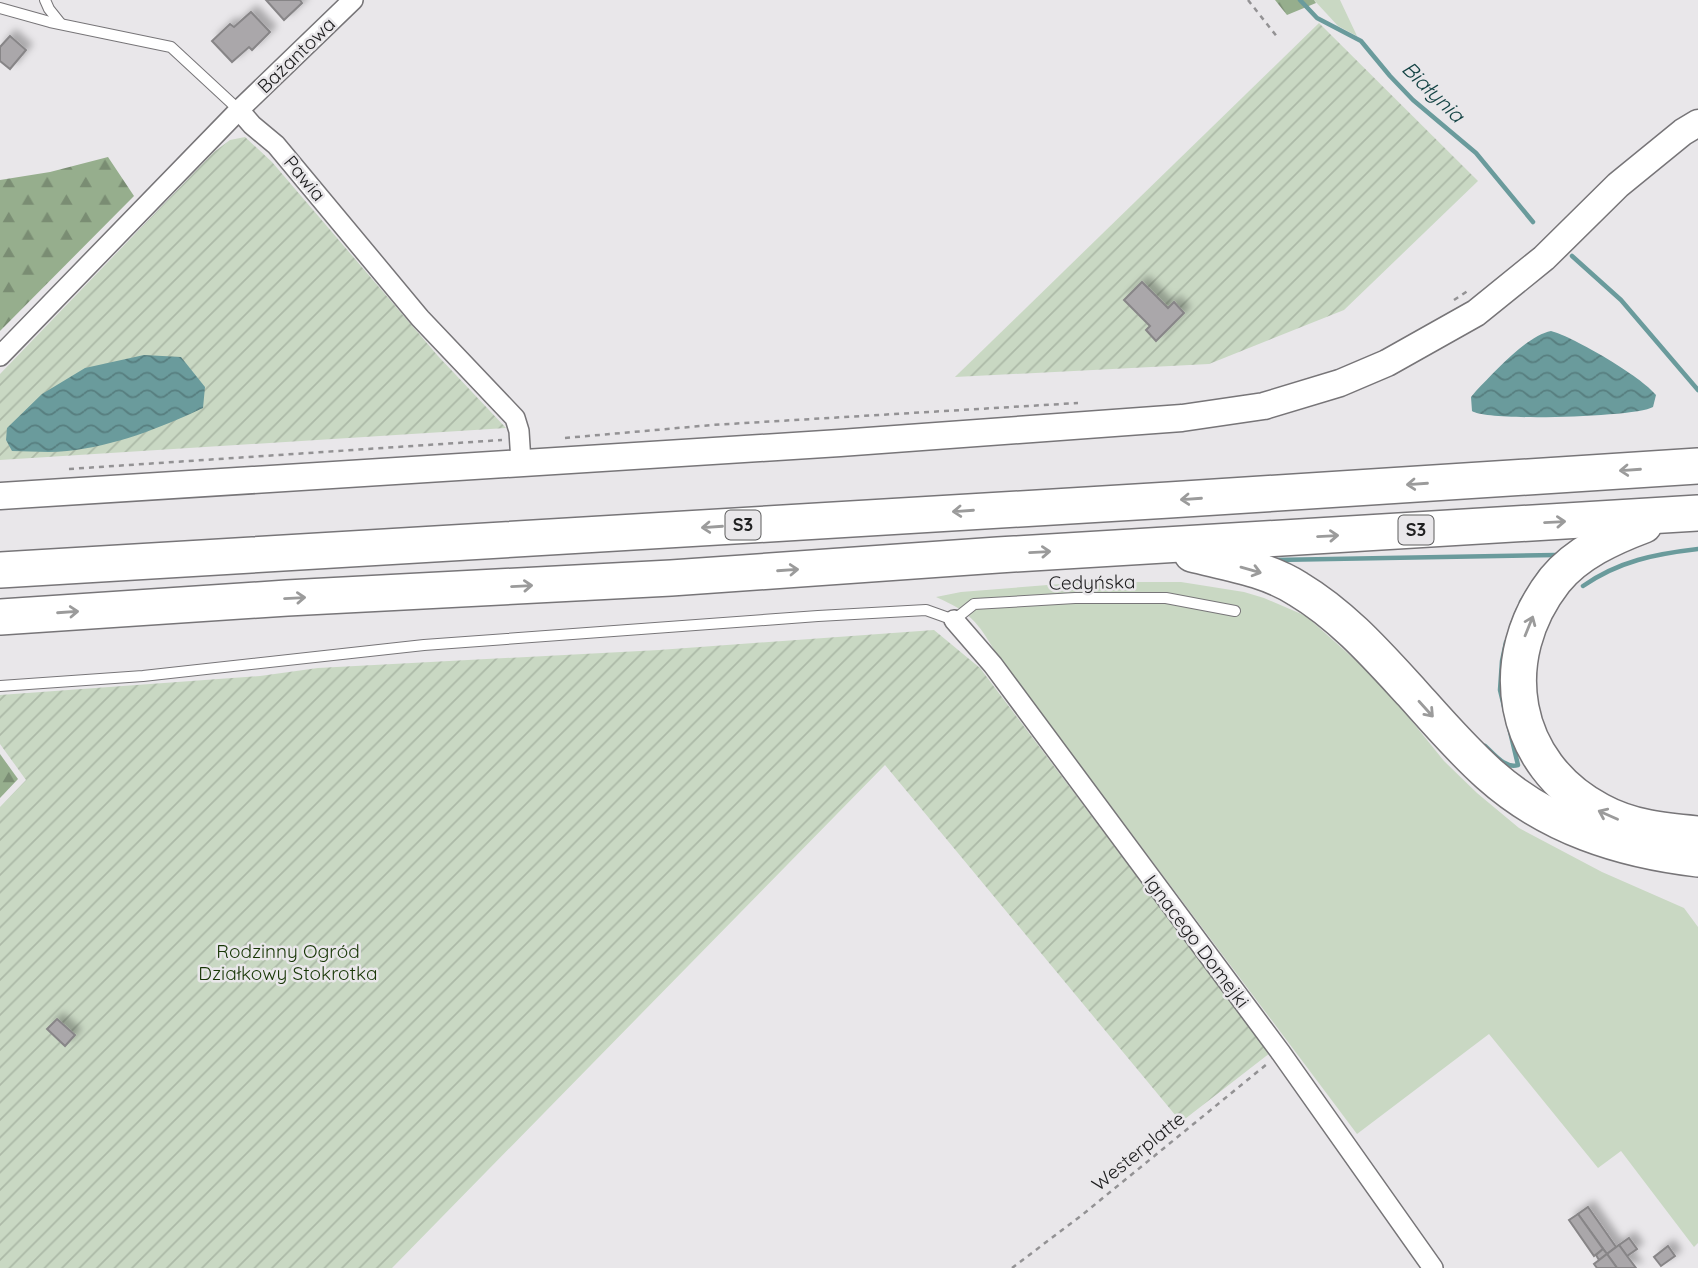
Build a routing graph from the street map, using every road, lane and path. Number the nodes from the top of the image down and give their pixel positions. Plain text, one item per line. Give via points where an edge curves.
1 (45, 0) edge
2 (353, 0) edge
3 (1248, 0) edge
4 (0, 8) edge
5 (61, 24) junction
6 (1278, 38) dead end
7 (239, 110) junction
8 (1698, 123) edge
9 (1698, 141) edge
10 (1661, 152) junction
11 (1477, 285) dead end
12 (1447, 304) dead end
13 (0, 356) edge
14 (1087, 402) dead end
15 (562, 438) dead end
16 (520, 451) junction
17 (1698, 466) edge
18 (67, 469) dead end
19 (0, 496) edge
20 (1684, 514) edge
21 (1162, 546) junction
22 (0, 570) edge
23 (1235, 611) dead end
24 (0, 617) edge
25 (954, 620) junction
26 (0, 686) edge
27 (1698, 834) edge
28 (1698, 859) edge
29 (1281, 1054) junction
30 (1012, 1268) edge
31 (1433, 1268) edge

1 - 5 lane
2 - 7 street, Bażantowa
3 - 6 path
4 - 5 lane, Pawia
5 - 7 lane, Pawia via 172,47
7 - 13 street, Bażantowa
7 - 16 street, Pawia via 276,145 420,318 515,418
8 - 10 main road
9 - 10 main road
10 - 16 main road via 1476,313 1387,363 1264,406 1182,418 840,443
11 - 12 path
14 - 15 path
16 - 18 path
16 - 19 main road
17 -> 22 highway, S3
21 -> 20 highway, S3
27 -> 20 highway via 1631,824 1602,813 1568,789 1532,745 1518,688 1526,629 1555,580 1612,537
24 -> 21 highway, S3
21 -> 28 highway via 1269,575 1332,611 1464,751 1520,799 1550,817 1579,831 1655,854
23 - 25 lane, Cedyńska via 1166,598 1075,597 974,604
25 - 26 lane via 926,611 818,616 424,645 143,676
25 - 29 street, Ignacego Domejki via 993,665
29 - 30 path, Westerplatte
29 - 31 street, Ignacego Domejki

